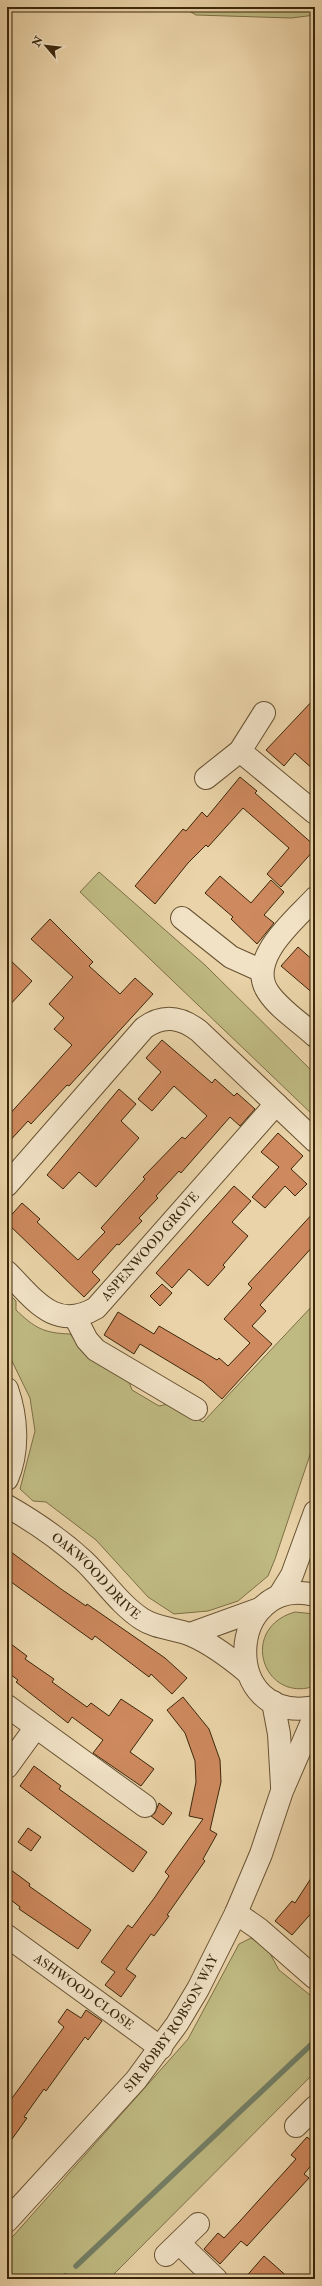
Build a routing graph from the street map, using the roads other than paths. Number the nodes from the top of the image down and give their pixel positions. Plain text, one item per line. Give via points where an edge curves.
1 (264, 712) dead end
2 (240, 751) junction
3 (206, 778) dead end
4 (315, 813) edge
5 (315, 898) edge
6 (182, 918) dead end
7 (262, 971) junction
8 (315, 1036) edge
9 (276, 1104) junction
10 (315, 1141) edge
11 (7, 1185) edge
12 (7, 1272) edge
13 (75, 1317) junction
14 (7, 1389) edge
15 (196, 1409) dead end
16 (7, 1479) edge
17 (7, 1506) edge
18 (315, 1512) edge
19 (315, 1595) edge
20 (279, 1596) junction
21 (262, 1608) junction
22 (190, 1634) junction
23 (247, 1672) junction
24 (273, 1702) junction
25 (7, 1706) edge
26 (315, 1707) edge
27 (315, 1715) edge
28 (36, 1727) junction
29 (7, 1767) edge
30 (282, 1791) junction
31 (145, 1806) dead end
32 (236, 1914) junction
33 (7, 1936) edge
34 (315, 1978) edge
35 (161, 2048) junction
36 (7, 2221) edge
37 (198, 2224) dead end
38 (216, 2279) edge

1 - 2 street
2 - 3 street
2 - 4 street
5 - 7 street via 272,946 264,959
6 - 7 street via 231,957
7 - 8 street via 268,993
9 - 10 street
9 - 11 street via 194,1027 174,1018 161,1020 149,1024 139,1033
9 - 13 street, ASPENWOOD GROVE via 102,1301 86,1313
12 - 13 street via 46,1309 61,1316
13 - 15 street via 87,1340 96,1350
14 - 16 street via 14,1409 15,1429 14,1452
17 - 22 street, OAKWOOD DRIVE via 57,1537 85,1562 127,1608 144,1620 165,1629
18 - 20 street via 292,1575
19 - 20 street via 297,1592
20 - 21 street
21 - 22 street
21 - 23 street via 252,1620 247,1633 244,1659
22 - 23 street, OAKWOOD DRIVE via 217,1648
23 - 24 street via 257,1689
24 - 26 street via 288,1708 304,1710
24 - 30 street, SIR BOBBY ROBSON WAY via 278,1728
25 - 28 street
27 - 30 street, SIR BOBBY ROBSON WAY
28 - 29 street
28 - 31 street
30 - 32 street, SIR BOBBY ROBSON WAY via 261,1854
32 - 34 street via 259,1929
32 - 35 street, SIR BOBBY ROBSON WAY via 198,1989
33 - 35 street, ASHWOOD CLOSE
35 - 36 street, SIR BOBBY ROBSON WAY via 115,2103
37 - 38 street via 172,2249

